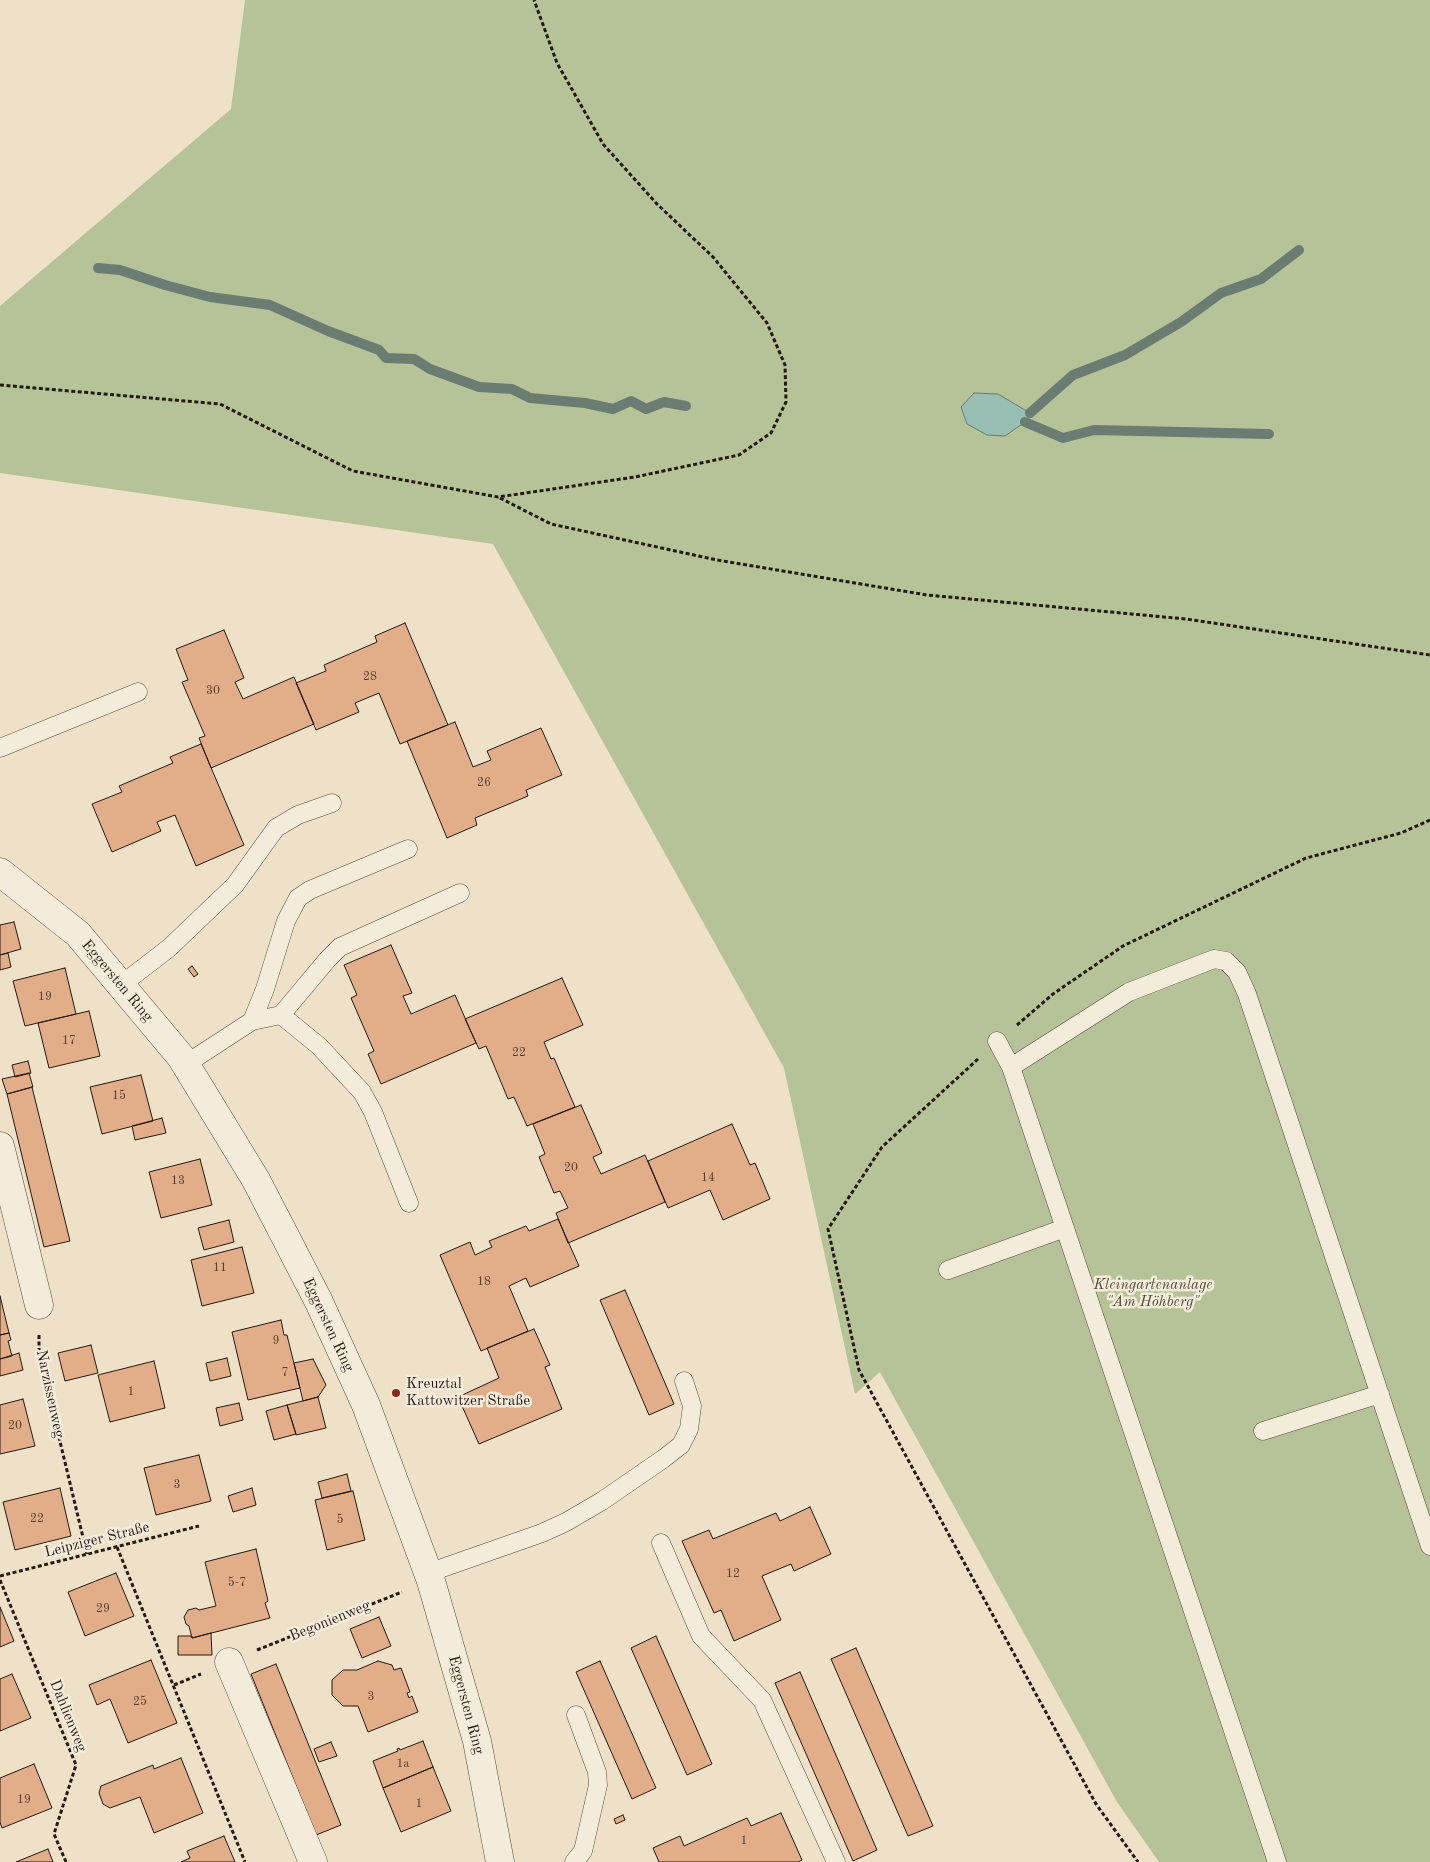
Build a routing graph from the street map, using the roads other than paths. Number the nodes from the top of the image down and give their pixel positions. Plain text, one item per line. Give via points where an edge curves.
1 (138, 692) dead end
2 (0, 748) edge
3 (332, 803) dead end
4 (408, 850) dead end
5 (0, 872) edge
6 (460, 893) dead end
7 (121, 985) junction
8 (280, 1015) junction
9 (252, 1021) junction
10 (997, 1041) dead end
11 (186, 1064) junction
12 (1011, 1067) junction
13 (0, 1146) edge
14 (410, 1203) dead end
15 (1065, 1228) junction
16 (948, 1270) dead end
17 (39, 1305) road end
18 (684, 1381) dead end
19 (1380, 1394) junction
20 (1263, 1431) dead end
21 (661, 1543) dead end
22 (1430, 1546) edge
23 (429, 1577) junction
24 (229, 1662) road end
25 (576, 1715) dead end
26 (313, 1862) edge
27 (500, 1862) edge
28 (574, 1862) edge
29 (836, 1862) edge
30 (1277, 1862) edge

1 - 2 lane
3 - 7 lane via 298,814 276,828 236,885 169,948
4 - 9 lane via 310,890 298,898 286,921
5 - 7 street, Eggersten Ring via 78,934
6 - 8 lane via 340,947
7 - 11 street, Eggersten Ring
8 - 9 lane
8 - 14 lane via 319,1046 362,1092
9 - 11 lane
10 - 12 lane
11 - 23 street, Eggersten Ring via 256,1180 318,1300 366,1405
12 - 15 lane
12 - 19 lane via 1129,992 1214,959 1226,961 1237,972 1247,994
13 - 17 street
15 - 16 lane
15 - 30 lane
18 - 23 lane via 692,1406 689,1429 681,1445 663,1459 602,1502 566,1522
19 - 20 lane
19 - 22 lane
21 - 29 lane via 701,1636 762,1700
23 - 27 street, Eggersten Ring via 477,1741
24 - 26 street
25 - 28 lane via 597,1772 598,1785 583,1851

